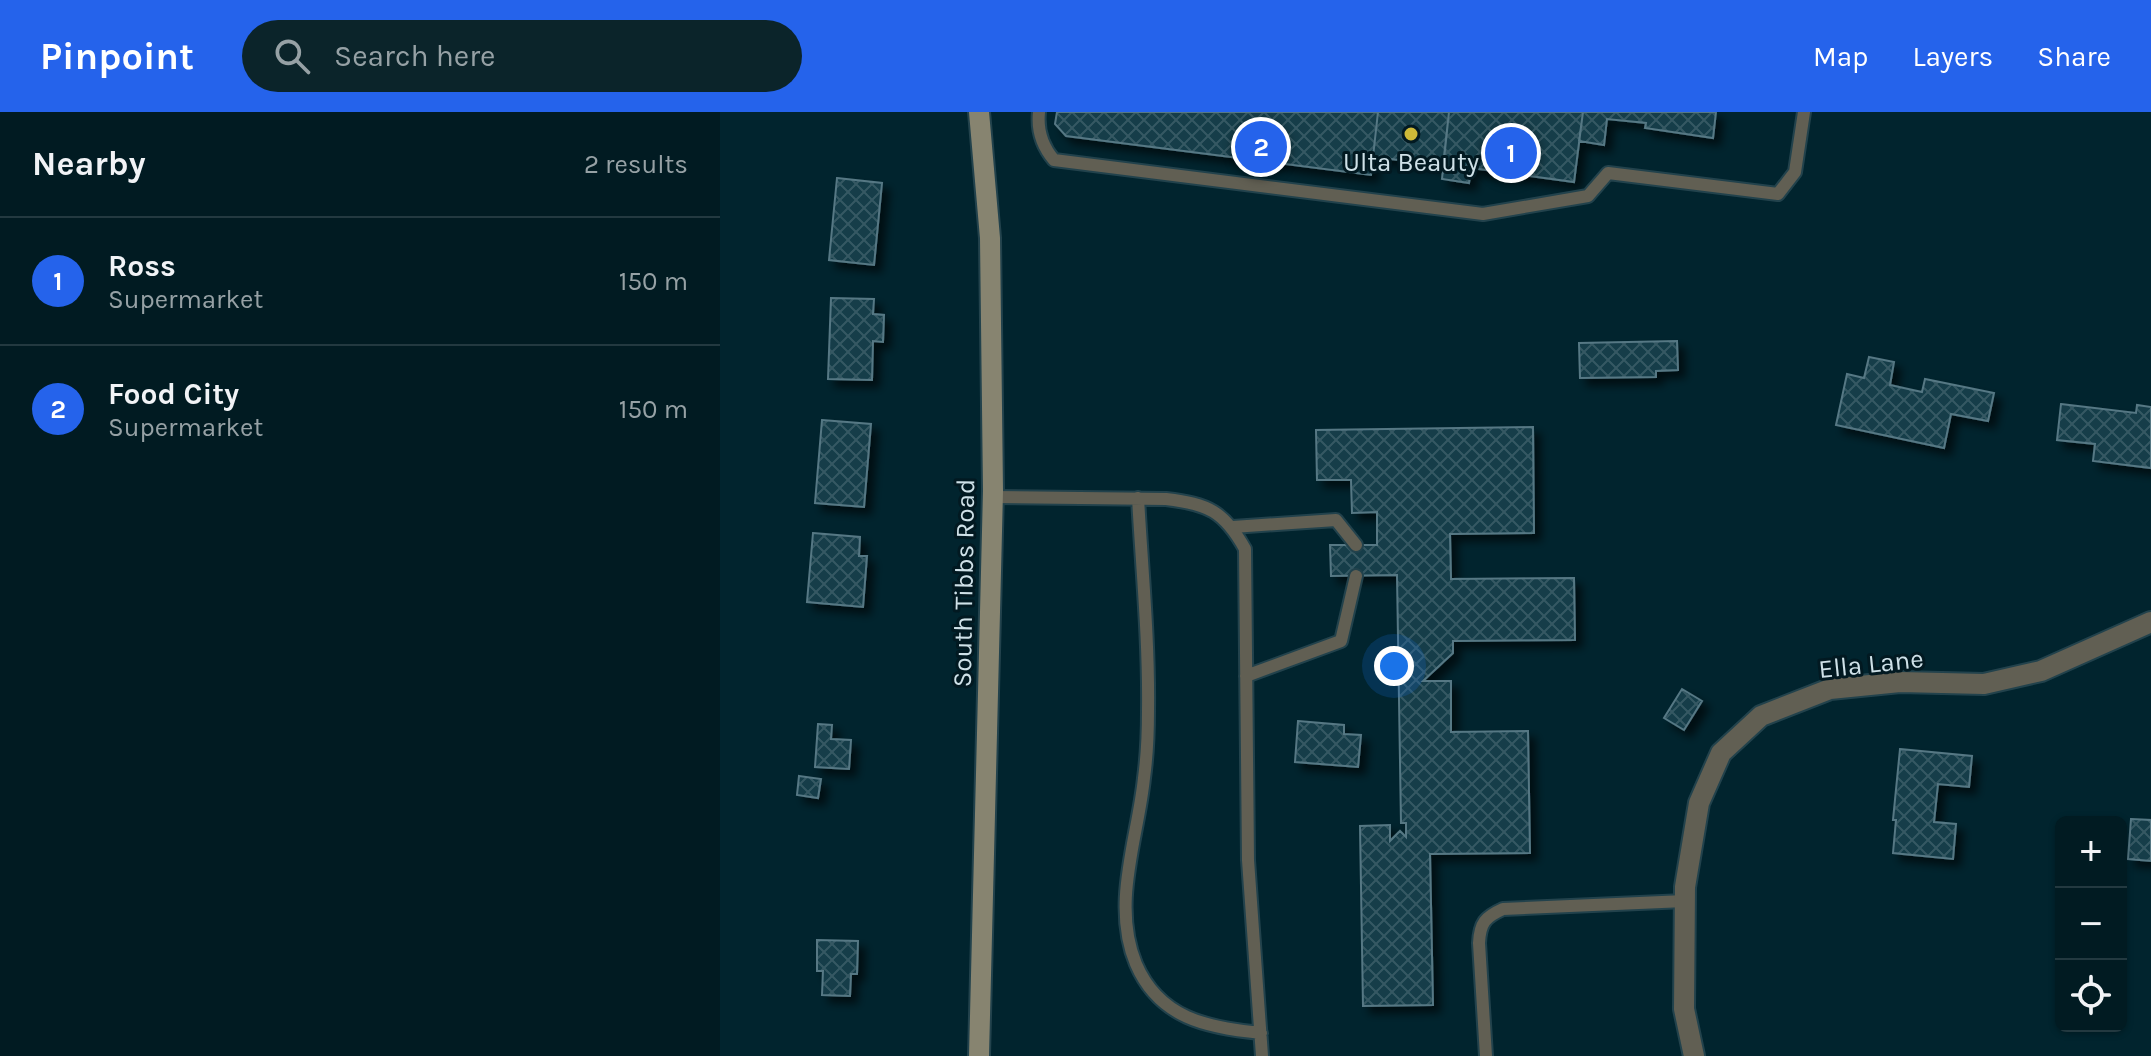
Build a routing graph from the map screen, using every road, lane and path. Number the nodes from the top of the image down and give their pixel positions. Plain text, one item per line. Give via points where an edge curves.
1 (979, 112) edge
2 (1039, 112) edge
3 (1804, 112) edge
4 (992, 497) junction
5 (1138, 498) junction
6 (1233, 527) junction
7 (1356, 545) dead end
8 (1356, 576) dead end
9 (2151, 622) edge
10 (1246, 676) junction
11 (1685, 901) junction
12 (1261, 1033) junction
13 (979, 1056) edge
14 (1262, 1056) edge
15 (1486, 1056) edge
16 (1694, 1056) edge

1 - 4 street, South Tibbs Road via 990,238
2 - 3 lane via 1043,148 1054,160 1483,214 1588,196 1608,173 1778,194 1795,172
4 - 5 lane
4 - 13 street, South Tibbs Road
5 - 6 lane via 1194,502 1218,512
5 - 12 lane via 1148,709 1144,779 1126,884 1127,926 1136,964 1156,996 1173,1011 1202,1024
6 - 7 lane via 1336,520
6 - 10 lane via 1245,549
8 - 10 lane via 1341,641
9 - 11 street, Ella Lane via 2041,671 1984,684 1900,682 1830,689 1761,716 1721,753 1699,803
10 - 12 lane via 1248,860
11 - 15 lane via 1503,909 1487,916 1479,943
11 - 16 street, Ella Lane via 1684,1009
12 - 14 lane

